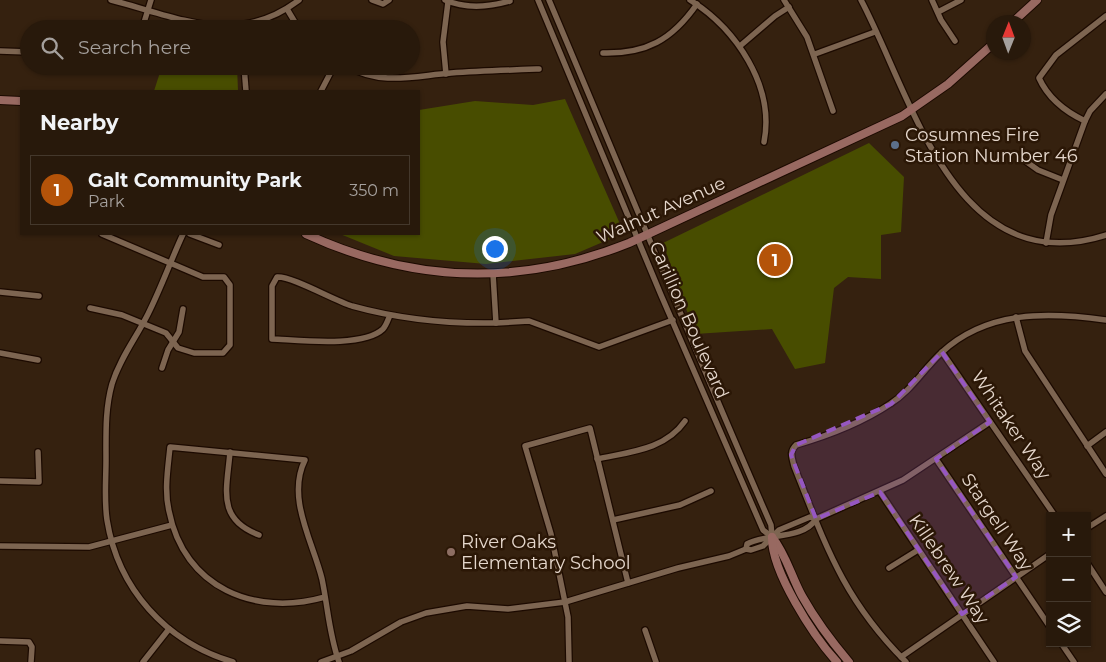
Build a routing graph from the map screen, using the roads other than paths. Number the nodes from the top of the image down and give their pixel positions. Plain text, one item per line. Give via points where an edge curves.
1 (111, 0) edge
2 (151, 0) edge
3 (299, 0) edge
4 (372, 0) edge
5 (389, 0) edge
6 (538, 0) edge
7 (548, 0) edge
8 (690, 0) edge
9 (784, 0) edge
10 (861, 0) edge
11 (932, 0) edge
12 (961, 0) edge
13 (1037, 0) edge
14 (447, 1) edge
15 (510, 1) edge
16 (697, 4) junction
17 (789, 7) junction
18 (287, 9) junction
19 (148, 10) junction
20 (938, 12) junction
21 (1021, 15) edge
22 (1106, 16) edge
23 (145, 20) edge
24 (179, 20) edge
25 (261, 20) edge
26 (294, 20) edge
27 (875, 32) junction
28 (955, 41) dead end
29 (740, 46) junction
30 (0, 51) edge
31 (986, 51) edge
32 (20, 52) edge
33 (603, 53) dead end
34 (815, 54) junction
35 (539, 69) dead end
36 (446, 74) junction
37 (245, 75) edge
38 (329, 75) edge
39 (368, 75) edge
40 (246, 90) edge
41 (322, 90) edge
42 (1106, 94) edge
43 (0, 100) edge
44 (20, 100) edge
45 (912, 110) junction
46 (833, 111) dead end
47 (1085, 121) junction
48 (764, 142) dead end
49 (1024, 160) dead end
50 (1062, 180) junction
51 (648, 234) junction
52 (104, 235) edge
53 (183, 235) edge
54 (193, 235) edge
55 (308, 235) edge
56 (1106, 236) edge
57 (637, 239) junction
58 (1046, 243) junction
59 (219, 245) dead end
60 (170, 263) junction
61 (493, 274) junction
62 (0, 292) edge
63 (38, 296) dead end
64 (90, 308) dead end
65 (183, 309) dead end
66 (390, 315) junction
67 (1016, 317) junction
68 (673, 320) junction
69 (1106, 320) edge
70 (496, 323) junction
71 (143, 324) junction
72 (174, 343) junction
73 (942, 352) junction
74 (0, 353) edge
75 (38, 360) dead end
76 (162, 368) dead end
77 (685, 421) dead end
78 (990, 422) junction
79 (1106, 432) edge
80 (1087, 446) junction
81 (38, 452) dead end
82 (230, 452) junction
83 (598, 459) junction
84 (936, 459) junction
85 (1106, 474) edge
86 (0, 482) edge
87 (711, 491) dead end
88 (880, 492) junction
89 (1052, 512) edge
90 (1106, 516) edge
91 (816, 519) junction
92 (612, 520) junction
93 (172, 525) junction
94 (1091, 525) edge
95 (259, 535) dead end
96 (772, 537) junction
97 (112, 542) junction
98 (0, 546) edge
99 (918, 550) junction
100 (1046, 557) edge
101 (889, 568) dead end
102 (1091, 569) edge
103 (1016, 577) junction
104 (628, 583) junction
105 (1106, 592) edge
106 (325, 597) junction
107 (565, 602) junction
108 (962, 614) junction
109 (1046, 621) edge
110 (168, 629) junction
111 (645, 630) dead end
112 (0, 641) edge
113 (1064, 647) edge
114 (901, 657) junction
115 (338, 659) edge
116 (218, 660) edge
117 (31, 662) edge
118 (143, 662) edge
119 (233, 662) edge
120 (321, 662) edge
121 (569, 662) edge
122 (656, 662) edge
123 (837, 662) edge
124 (849, 662) edge
125 (906, 662) edge
126 (994, 662) edge
127 (1074, 662) edge

1 - 19 street
2 - 19 street
3 - 18 street
4 - 5 street via 383,4
6 - 57 street, Carillion Boulevard
7 - 51 street, Carillion Boulevard
8 - 16 street
9 - 17 street
10 - 27 street
11 - 20 street
12 - 20 street
13 - 21 street
14 - 15 street via 476,6
14 - 36 street via 443,42
16 - 29 street
16 - 33 street via 680,25 658,42 633,52
17 - 29 street
17 - 34 street
18 - 25 street
18 - 26 street
19 - 23 street
19 - 24 street
20 - 28 street
22 - 47 street via 1056,55 1039,78 1062,107
27 - 34 street
27 - 45 street
29 - 48 street via 762,98 766,127
30 - 32 street
31 - 45 street, Walnut Avenue via 961,74
34 - 46 street
35 - 36 street
36 - 39 street via 399,80
37 - 40 street
38 - 41 street
42 - 47 street
43 - 44 street
45 - 51 street, Walnut Avenue
45 - 58 street via 934,155 973,204 1010,232
47 - 50 street
49 - 50 street
50 - 58 street
51 - 57 street, Walnut Avenue
51 - 96 street, Carillion Boulevard via 697,357 771,525
52 - 60 street
53 - 60 street
54 - 59 street
55 - 61 street, Walnut Avenue via 361,256 398,266 453,274
56 - 58 street via 1078,243
57 - 61 street, Walnut Avenue via 565,264
57 - 68 street, Carillion Boulevard
60 - 71 street
60 - 72 street via 203,277 224,276 230,285 228,349 223,353 194,353 178,348
61 - 70 street
62 - 63 street
64 - 71 street via 122,315
65 - 72 street
66 - 66 street via 327,297 285,277 277,277 272,286 272,339 358,339 384,329
66 - 70 street via 454,324
67 - 69 street via 1054,314
67 - 73 street via 978,329
67 - 80 street via 1025,351
68 - 70 street via 599,347 529,321
68 - 96 street, Carillion Boulevard via 763,530
71 - 72 street via 166,333
71 - 97 street via 120,364 109,398 105,501
72 - 76 street
73 - 78 street, Whitaker Way
73 - 91 street via 891,404 792,449 794,466
74 - 75 street
77 - 83 street via 674,434 656,445
78 - 84 street
78 - 89 street, Whitaker Way
79 - 80 street
80 - 85 street
81 - 86 street via 39,482
82 - 93 street via 170,447 166,488
82 - 95 street via 228,510 240,526
82 - 106 street via 305,460 300,469 301,511
83 - 92 street
83 - 107 street via 590,428 525,446 551,534
84 - 88 street
84 - 103 street, Stargell Way
87 - 92 street via 680,505
88 - 91 street
88 - 99 street, Killebrew Way
90 - 94 street
91 - 96 street via 813,524 782,537
91 - 114 street via 826,548 847,588 871,624
92 - 104 street
93 - 97 street
93 - 106 street via 195,565 212,581 235,595 278,605
96 - 104 street via 759,537 747,544 746,549 730,556
96 - 123 street, Carillion Boulevard via 772,550 801,613
96 - 124 street, Carillion Boulevard via 801,595
97 - 98 street via 89,547
97 - 110 street via 133,590
99 - 101 street
99 - 108 street, Killebrew Way
100 - 103 street
102 - 105 street
103 - 108 street
103 - 109 street, Stargell Way
104 - 107 street
106 - 115 street via 329,630
107 - 115 street via 520,608 469,606 442,609 402,622
107 - 121 street via 570,630
108 - 114 street
108 - 126 street, Killebrew Way
110 - 116 street
110 - 118 street
111 - 122 street
112 - 117 street via 29,642
113 - 127 street
114 - 125 street
115 - 120 street
116 - 119 street

